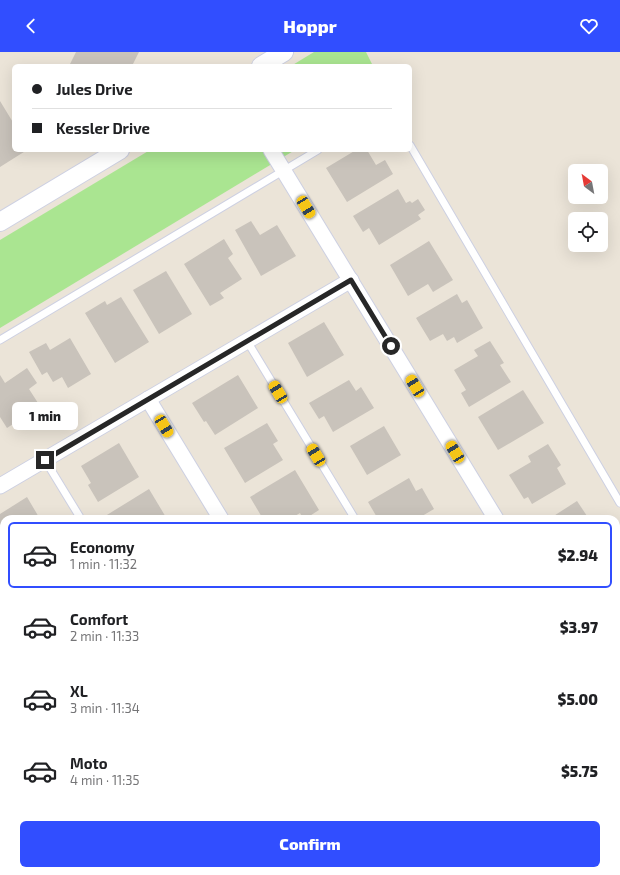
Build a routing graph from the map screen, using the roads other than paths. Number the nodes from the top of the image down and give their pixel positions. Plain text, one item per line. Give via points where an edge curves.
1 (284, 52) edge
2 (264, 64) edge
3 (412, 148) edge
4 (117, 152) edge
5 (272, 152) edge
6 (315, 152) edge
7 (284, 170) junction
8 (0, 222) edge
9 (351, 280) junction
10 (0, 340) edge
11 (247, 341) junction
12 (148, 399) junction
13 (45, 460) junction
14 (0, 486) edge
15 (620, 503) edge
16 (79, 515) edge
17 (219, 515) edge
18 (353, 515) edge
19 (494, 515) edge

1 - 2 street
3 - 15 lane
4 - 8 street
5 - 7 street
6 - 7 lane
7 - 9 street
7 - 10 lane
9 - 11 street
9 - 19 street
11 - 12 street
11 - 18 lane
12 - 13 street
12 - 17 street
13 - 14 street
13 - 16 lane

